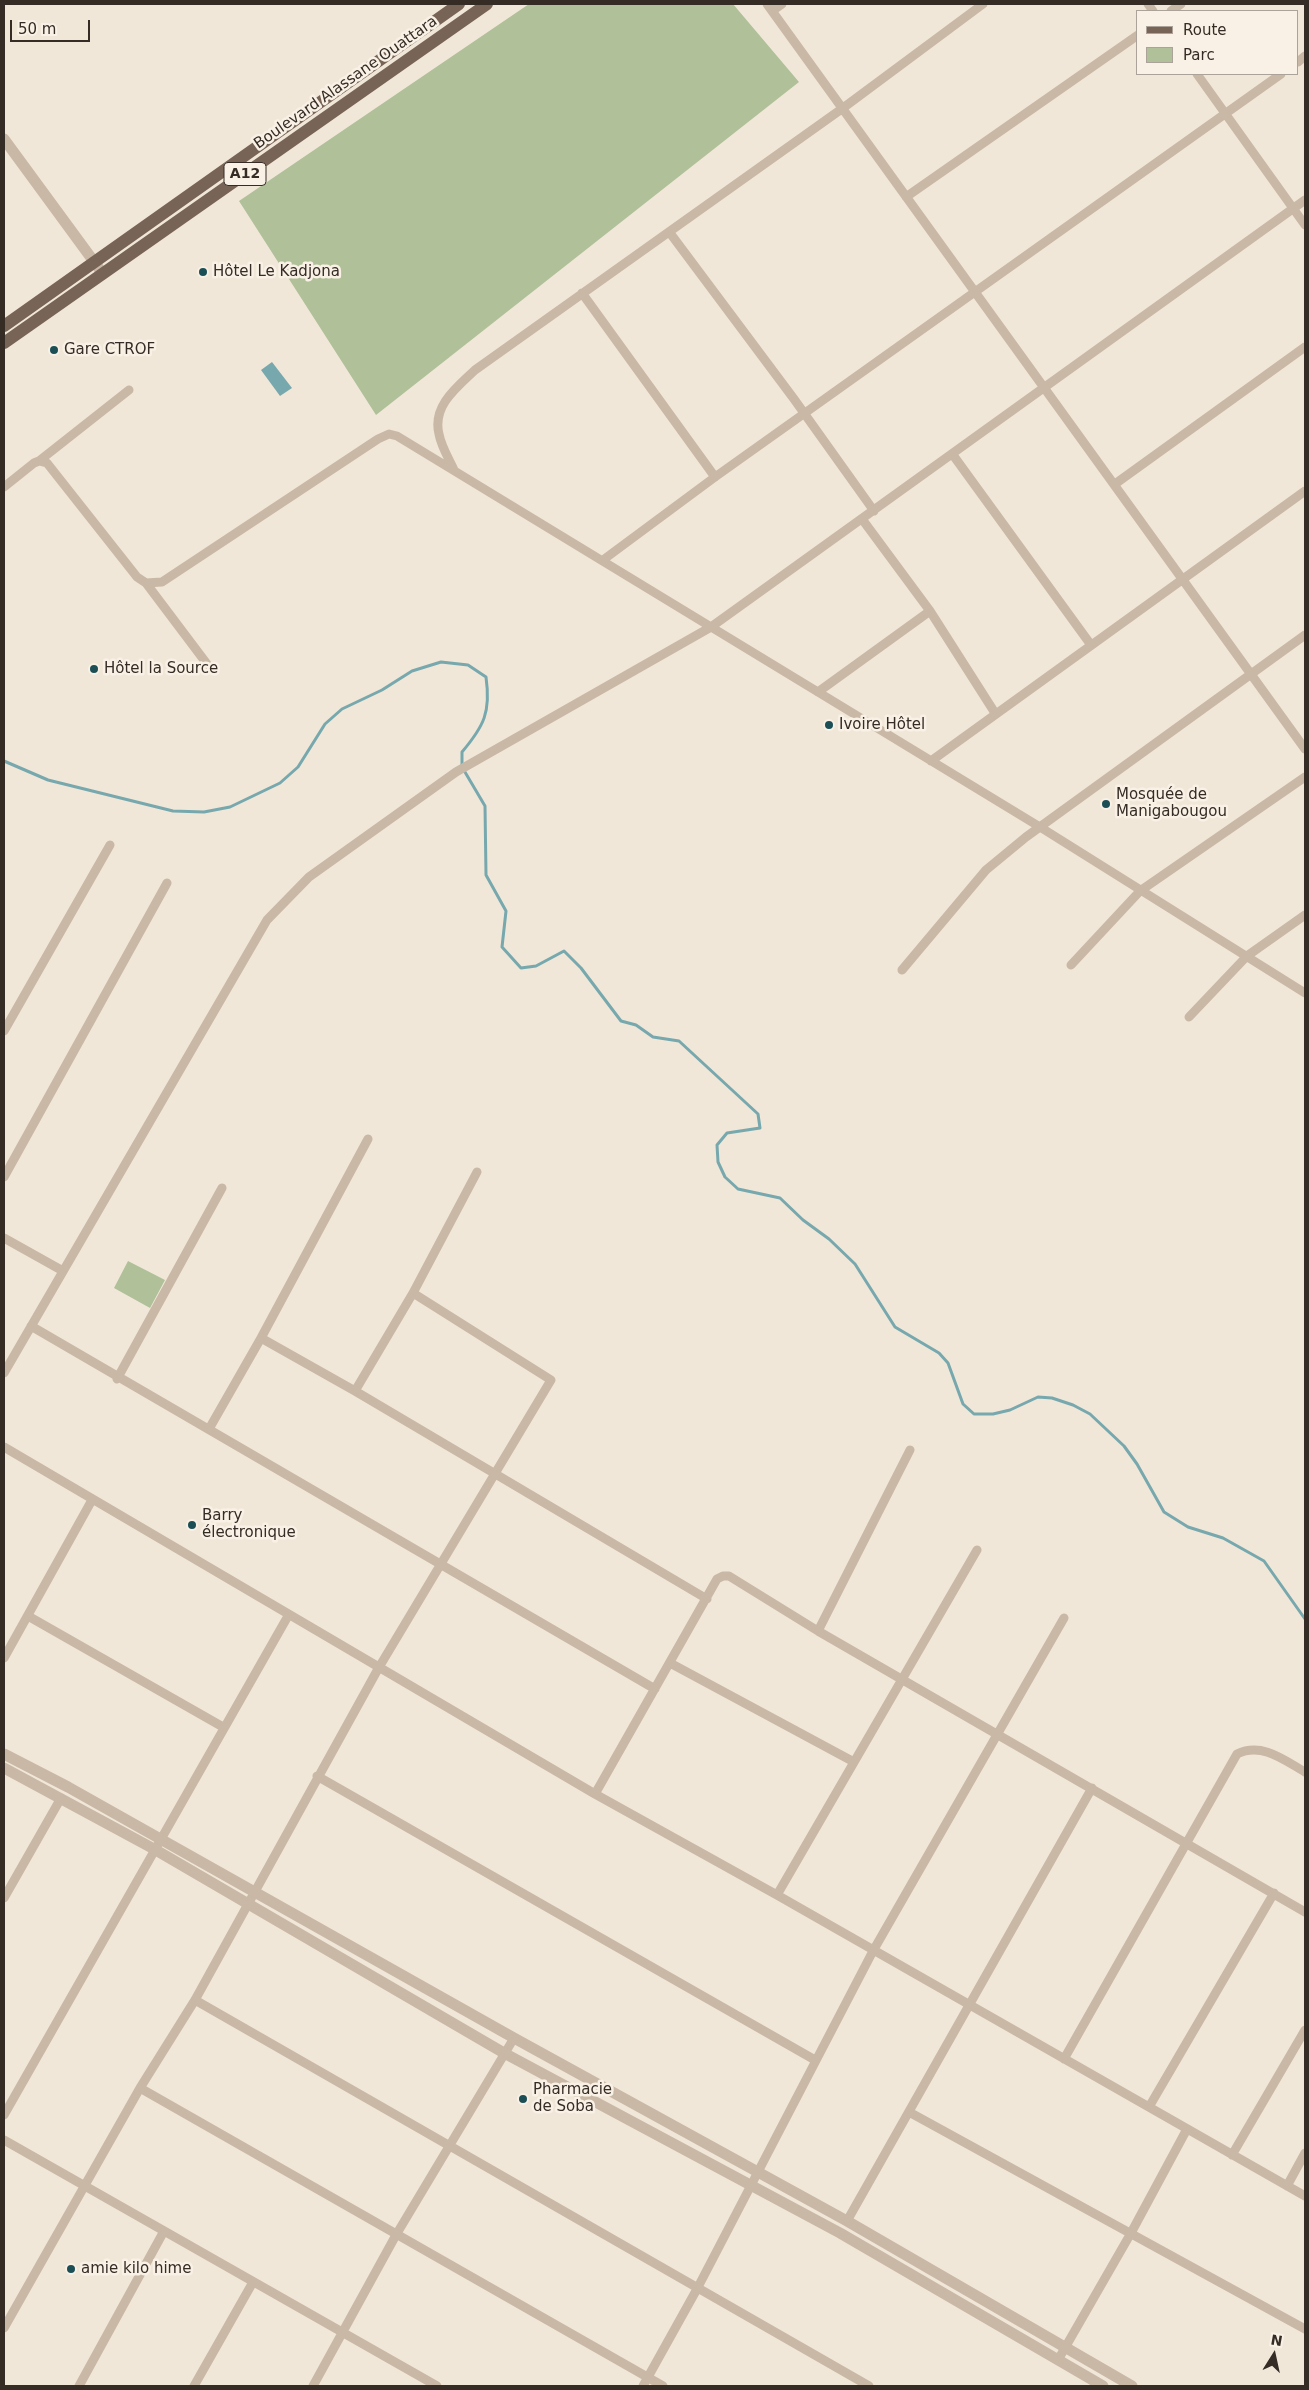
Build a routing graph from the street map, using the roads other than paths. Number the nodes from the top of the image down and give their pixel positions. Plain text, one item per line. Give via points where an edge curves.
1 (459, 4) edge
2 (782, 4) edge
3 (983, 4) edge
4 (484, 5) edge
5 (770, 7) edge
6 (1136, 36) edge
7 (1198, 75) edge
8 (1280, 75) edge
9 (844, 108) junction
10 (1226, 115) junction
11 (280, 130) junction
12 (4, 138) edge
13 (290, 142) junction
14 (906, 197) junction
15 (1305, 200) edge
16 (1293, 209) junction
17 (1305, 225) edge
18 (670, 232) junction
19 (94, 261) junction
20 (104, 274) junction
21 (976, 292) junction
22 (582, 293) junction
23 (4, 326) edge
24 (4, 343) edge
25 (1305, 347) edge
26 (1046, 388) junction
27 (128, 390) dead end
28 (804, 414) junction
29 (953, 455) junction
30 (39, 461) junction
31 (454, 470) junction
32 (715, 477) junction
33 (1115, 484) junction
34 (4, 487) edge
35 (1305, 491) edge
36 (874, 511) junction
37 (862, 519) junction
38 (603, 560) junction
39 (1183, 580) junction
40 (146, 583) junction
41 (930, 611) junction
42 (711, 627) junction
43 (1305, 635) edge
44 (1091, 645) junction
45 (207, 664) dead end
46 (1252, 674) junction
47 (818, 692) junction
48 (995, 713) junction
49 (1305, 749) edge
50 (931, 761) junction
51 (1305, 777) edge
52 (1040, 827) junction
53 (110, 845) dead end
54 (167, 883) dead end
55 (1140, 891) junction
56 (1305, 915) edge
57 (1247, 956) junction
58 (1071, 965) dead end
59 (902, 970) dead end
60 (1305, 993) edge
61 (1189, 1017) dead end
62 (4, 1031) edge
63 (368, 1139) dead end
64 (477, 1172) dead end
65 (4, 1177) edge
66 (222, 1188) dead end
67 (4, 1238) edge
68 (63, 1271) junction
69 (413, 1293) junction
70 (31, 1326) junction
71 (261, 1338) junction
72 (4, 1374) edge
73 (117, 1379) junction
74 (355, 1391) junction
75 (210, 1428) junction
76 (4, 1448) edge
77 (910, 1450) dead end
78 (494, 1473) junction
79 (92, 1500) junction
80 (977, 1550) dead end
81 (440, 1564) junction
82 (707, 1599) junction
83 (28, 1616) junction
84 (288, 1616) junction
85 (1064, 1618) dead end
86 (818, 1631) junction
87 (4, 1658) edge
88 (670, 1663) junction
89 (378, 1668) junction
90 (902, 1678) junction
91 (655, 1689) junction
92 (223, 1727) junction
93 (998, 1734) junction
94 (4, 1754) edge
95 (854, 1762) junction
96 (4, 1768) edge
97 (1305, 1772) edge
98 (317, 1776) junction
99 (1092, 1788) junction
100 (595, 1794) junction
101 (62, 1798) junction
102 (160, 1838) junction
103 (1186, 1843) junction
104 (154, 1849) junction
105 (1274, 1893) junction
106 (777, 1895) junction
107 (4, 1898) edge
108 (251, 1898) junction
109 (1305, 1912) edge
110 (873, 1951) junction
111 (195, 2000) junction
112 (970, 2006) junction
113 (1305, 2030) edge
114 (514, 2038) junction
115 (504, 2053) junction
116 (1064, 2059) junction
117 (815, 2060) junction
118 (140, 2088) junction
119 (1149, 2107) junction
120 (909, 2112) junction
121 (4, 2115) edge
122 (1186, 2129) junction
123 (4, 2140) edge
124 (449, 2145) junction
125 (1305, 2153) edge
126 (1232, 2156) junction
127 (757, 2171) junction
128 (751, 2184) junction
129 (85, 2186) junction
130 (1287, 2186) junction
131 (1305, 2196) edge
132 (847, 2221) junction
133 (164, 2231) junction
134 (1131, 2233) junction
135 (396, 2235) junction
136 (253, 2282) junction
137 (697, 2289) junction
138 (4, 2328) edge
139 (1305, 2329) edge
140 (342, 2333) junction
141 (1066, 2346) junction
142 (1058, 2360) junction
143 (648, 2377) junction
144 (79, 2386) edge
145 (194, 2386) edge
146 (313, 2386) edge
147 (437, 2386) edge
148 (643, 2386) edge
149 (663, 2386) edge
150 (869, 2386) edge
151 (1103, 2386) edge
152 (1132, 2386) edge

1 - 11 main road, Boulevard Alassane Ouattara / A12
2 - 5 street
3 - 9 street
4 - 13 main road, Boulevard Alassane Ouattara / A12
5 - 9 street
6 - 14 street
7 - 10 street
8 - 10 street
9 - 14 street
9 - 18 street
10 - 16 street
10 - 21 street
11 - 13 main road
11 - 19 main road, Boulevard Alassane Ouattara / A12
12 - 19 street
13 - 20 main road, Boulevard Alassane Ouattara / A12
14 - 21 street
15 - 16 street
16 - 17 street
16 - 26 street
18 - 22 street
18 - 28 street
19 - 20 street
19 - 23 main road, Boulevard Alassane Ouattara / A12
20 - 24 main road, Boulevard Alassane Ouattara / A12
21 - 26 street
21 - 28 street
22 - 31 street via 475,370 448,397 439,412 438,433
22 - 32 street
25 - 33 street
26 - 29 street
26 - 33 street
27 - 30 street
28 - 32 street
28 - 36 street
29 - 36 street
29 - 44 street
30 - 34 street
30 - 40 street via 47,463 137,577
31 - 38 street
31 - 40 street via 408,441 389,434 162,582
32 - 38 street
33 - 39 street
35 - 39 street
36 - 37 street
37 - 41 street
37 - 42 street
38 - 42 street
39 - 44 street
39 - 46 street
40 - 45 street
41 - 47 street
41 - 48 street
42 - 47 street
42 - 68 street via 456,772 308,877 267,920
43 - 46 street
44 - 48 street
46 - 49 street
46 - 52 street
47 - 50 street
48 - 50 street
50 - 52 street
51 - 55 street
52 - 55 street
52 - 59 street via 986,870
53 - 62 street
54 - 65 street
55 - 57 street
55 - 58 street
56 - 57 street
57 - 60 street
57 - 61 street
63 - 71 street
64 - 69 street
66 - 73 street
67 - 68 street
68 - 70 street
69 - 74 street
69 - 78 street via 551,1380
70 - 72 street
70 - 73 street
71 - 74 street
71 - 75 street
73 - 75 street
74 - 78 street
75 - 81 street
76 - 79 street
77 - 86 street
78 - 81 street
78 - 82 street
79 - 83 street
79 - 84 street
80 - 90 street
81 - 89 street
81 - 91 street
82 - 86 street via 717,1579 730,1576
82 - 88 street
83 - 87 street
83 - 92 street
84 - 89 street
84 - 92 street
85 - 93 street
86 - 90 street
88 - 91 street
88 - 95 street
89 - 98 street
89 - 100 street
90 - 93 street
90 - 95 street
91 - 100 street
92 - 102 street
93 - 99 street
93 - 110 street
94 - 102 street
95 - 106 street
96 - 101 street
97 - 103 street via 1264,1750 1254,1748 1237,1754
98 - 108 street
98 - 117 street
99 - 103 street
99 - 112 street
100 - 106 street
101 - 104 street
101 - 107 street
102 - 104 street
102 - 108 street
103 - 105 street
103 - 116 street
104 - 108 street
104 - 121 street
105 - 109 street
105 - 119 street
106 - 110 street
108 - 111 street
108 - 114 street
108 - 115 street
110 - 112 street
110 - 117 street
111 - 118 street
111 - 124 street
112 - 116 street
112 - 120 street
113 - 126 street
114 - 115 street
114 - 127 street
115 - 124 street
115 - 128 street
116 - 119 street
117 - 127 street
118 - 129 street
118 - 135 street
119 - 122 street
120 - 132 street
120 - 134 street
122 - 126 street
122 - 134 street
123 - 129 street
124 - 135 street
124 - 137 street
125 - 130 street
126 - 130 street
127 - 128 street
127 - 132 street
128 - 137 street
128 - 142 street
129 - 133 street
129 - 138 street
130 - 131 street
132 - 141 street
133 - 136 street
133 - 144 street
134 - 139 street
134 - 141 street
135 - 140 street
135 - 143 street
136 - 140 street
136 - 145 street
137 - 143 street
137 - 150 street
140 - 146 street
140 - 147 street
141 - 142 street
141 - 152 street
142 - 151 street
143 - 148 street
143 - 149 street

